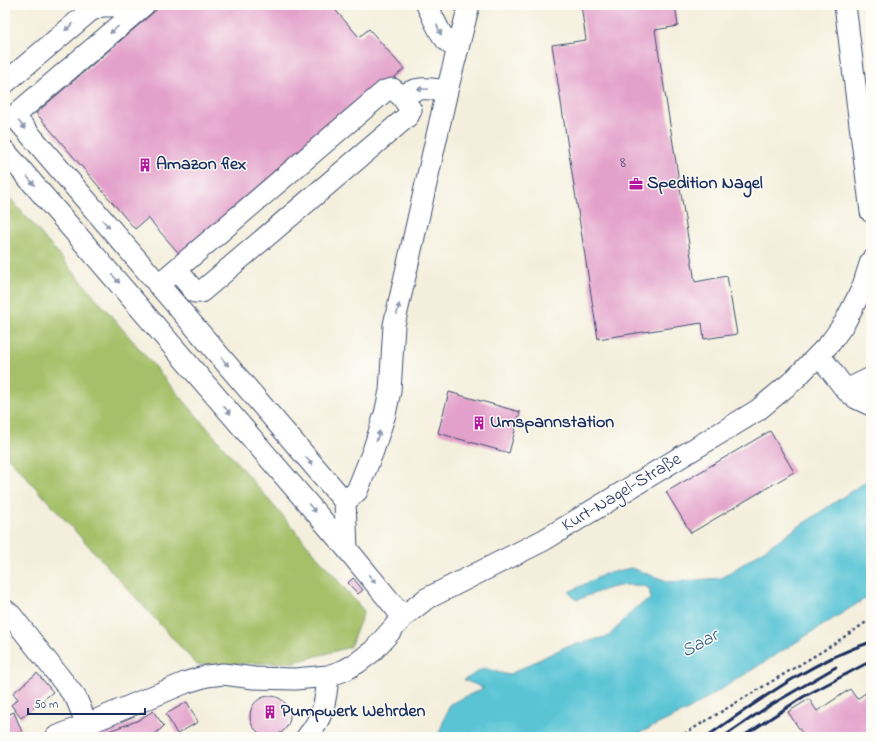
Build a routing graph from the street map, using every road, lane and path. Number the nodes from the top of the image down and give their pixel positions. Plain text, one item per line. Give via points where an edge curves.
1 (144, 5) edge
2 (428, 5) edge
3 (469, 5) edge
4 (845, 5) edge
5 (458, 48) junction
6 (5, 83) edge
7 (447, 91) junction
8 (402, 97) junction
9 (317, 150) junction
10 (5, 151) edge
11 (338, 176) junction
12 (248, 209) junction
13 (871, 212) edge
14 (269, 234) junction
15 (871, 261) edge
16 (177, 270) junction
17 (158, 285) junction
18 (819, 355) junction
19 (871, 378) edge
20 (846, 390) junction
21 (871, 405) edge
22 (345, 502) junction
23 (347, 549) junction
24 (5, 610) edge
25 (403, 617) junction
26 (871, 619) edge
27 (328, 676) junction
28 (87, 724) junction
29 (56, 737) edge
30 (307, 737) edge
31 (679, 737) edge

1 -> 6 street via 101,6 90,11
1 -> 17 street via 14,116
2 -> 5 street via 442,36 449,44
3 - 5 street
4 - 13 street
5 - 7 street
7 -> 8 street via 418,88
22 -> 7 street via 357,491 385,414 390,391 394,325
8 - 9 street via 393,89 385,91
8 - 11 street via 410,110 408,116
9 - 11 street
9 - 12 street
10 -> 23 street
11 - 14 street
12 - 14 street
12 - 16 street
14 - 16 street via 202,292 195,292
15 - 18 street, Kurt-Nagel-Straße via 862,289 845,322
16 - 17 street
17 -> 22 street
18 - 20 street
18 - 25 street, Kurt-Nagel-Straße via 758,410 544,540 426,599
19 - 20 street
20 - 21 street
22 - 23 street
23 -> 25 street
24 - 28 street via 76,698
25 - 27 street, Kurt-Nagel-Straße via 373,651 345,670
26 - 31 path
27 - 28 street, Kurt-Nagel-Straße via 296,679 223,674 207,676
27 - 30 street via 326,698 317,725
28 - 29 street, Kurt-Nagel-Straße

